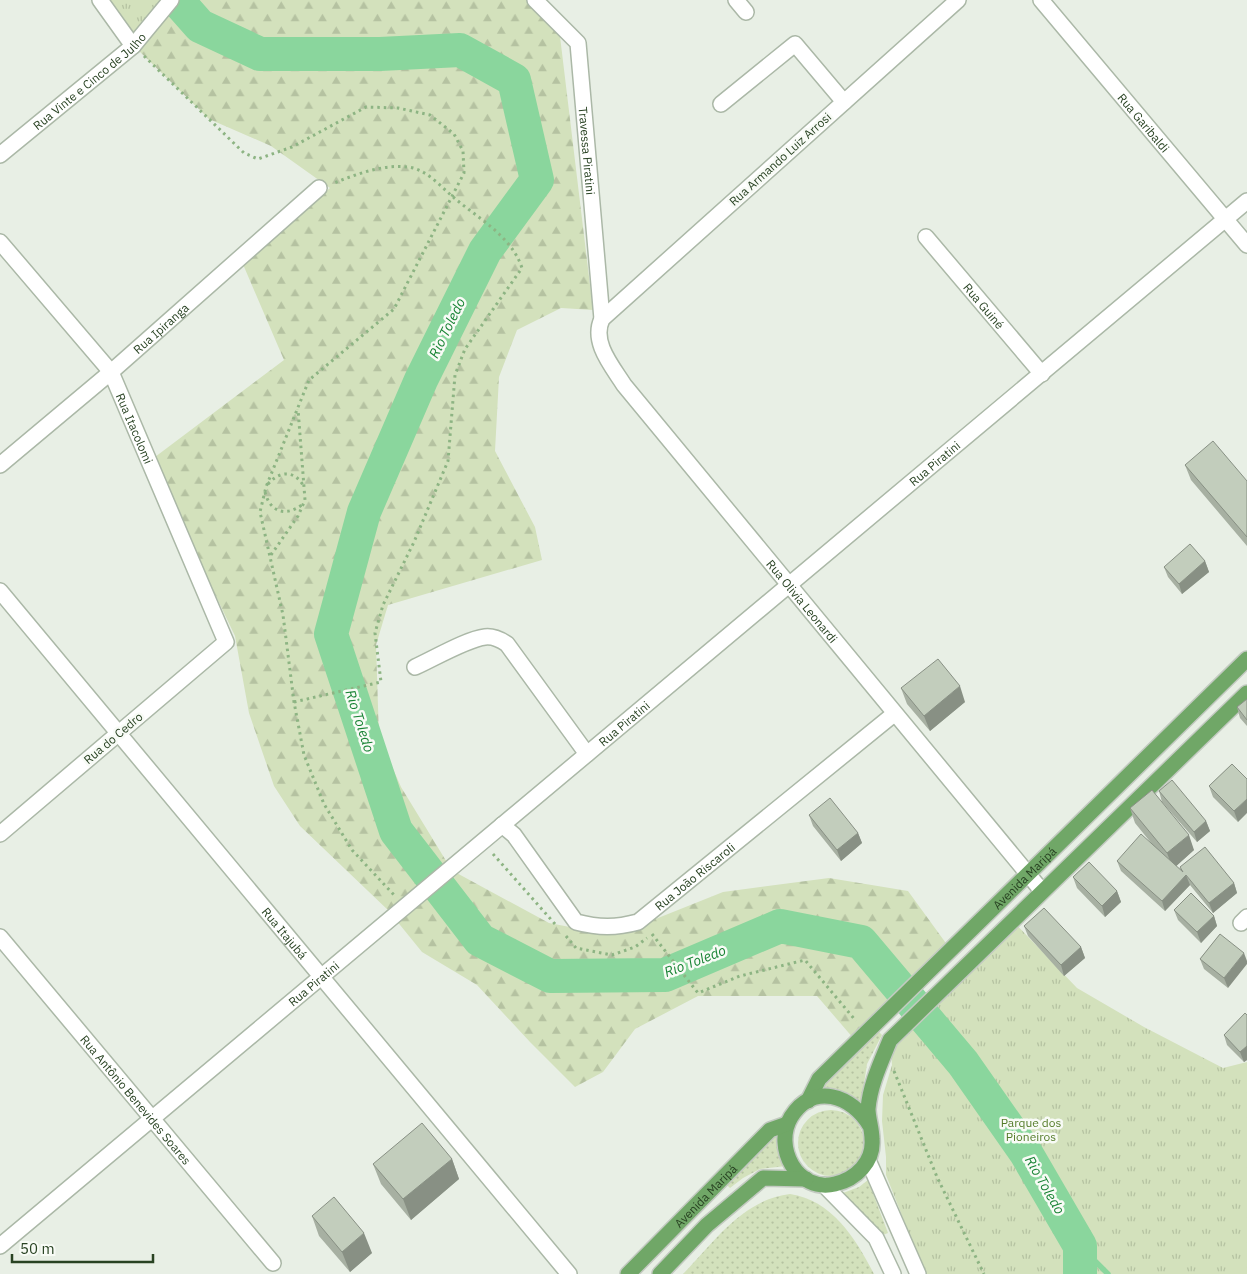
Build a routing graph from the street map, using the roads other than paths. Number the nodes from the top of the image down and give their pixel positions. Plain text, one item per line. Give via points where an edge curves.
1 (100, 0) edge
2 (171, 0) edge
3 (535, 0) edge
4 (736, 0) edge
5 (958, 0) edge
6 (1042, 0) edge
7 (746, 12) dead end
8 (133, 46) junction
9 (844, 102) junction
10 (721, 104) dead end
11 (0, 155) edge
12 (319, 188) road end
13 (1247, 201) edge
14 (1226, 218) junction
15 (926, 237) dead end
16 (0, 242) edge
17 (1247, 244) edge
18 (602, 319) junction
19 (111, 372) junction
20 (1042, 374) junction
21 (0, 465) edge
22 (788, 585) junction
23 (0, 591) edge
24 (226, 642) joint
25 (1247, 659) edge
26 (415, 667) dead end
27 (1247, 693) edge
28 (894, 714) junction
29 (119, 734) junction
30 (587, 754) junction
31 (502, 824) junction
32 (0, 834) edge
33 (1028, 875) junction
34 (1042, 891) junction
35 (0, 937) edge
36 (321, 976) junction
37 (808, 1101) junction
38 (152, 1118) junction
39 (787, 1124) junction
40 (870, 1126) junction
41 (868, 1160) junction
42 (806, 1179) junction
43 (824, 1185) junction
44 (0, 1246) edge
45 (273, 1263) dead end
46 (569, 1274) edge
47 (628, 1274) edge
48 (660, 1274) edge
49 (894, 1274) edge
50 (918, 1274) edge

1 - 8 street
2 - 8 street, Rua Vinte e Cinco de Julho
3 - 18 street, Travessa Piratini via 578,43
4 - 7 street
5 - 9 street, Rua Armando Luiz Arrosi
6 - 14 street, Rua Garibaldi
8 - 11 street, Rua Vinte e Cinco de Julho
9 - 10 street via 795,44
9 - 18 street, Rua Armando Luiz Arrosi
12 - 19 street, Rua Ipiranga
13 - 14 street, Rua Piratini
14 - 17 street, Rua Garibaldi
14 - 20 street, Rua Piratini
15 - 20 street, Rua Guiné
16 - 19 street, Rua Itacolomi
18 - 22 street, Rua Olivia Leonardi via 598,328 599,340 624,385
19 - 21 street, Rua Ipiranga
19 - 24 street, Rua Itacolomi
20 - 22 street, Rua Piratini
22 - 28 street, Rua Olivia Leonardi
22 - 30 street, Rua Piratini
23 - 29 street, Rua Itajubá
24 - 29 street, Rua do Cedro
25 - 33 main road, Avenida Maripá
26 - 30 street via 474,640 498,639 507,644
27 - 34 main road, Avenida Maripá
28 - 31 street, Rua João Riscaroli via 638,922 616,928 576,922 514,835
28 - 33 street, Rua Olivia Leonardi
29 - 32 street, Rua do Cedro
29 - 36 street, Rua Itajubá
30 - 31 street, Rua Piratini
31 - 36 street, Rua Piratini
33 - 34 street, Rua Olivia Leonardi
33 - 37 main road, Avenida Maripá via 819,1079
34 - 40 main road, Avenida Maripá via 890,1040 874,1079 868,1110
35 - 38 street, Rua Antônio Benevides Soares
36 - 38 street, Rua Piratini
36 - 46 street, Rua Itajubá
37 - 39 main road via 795,1111
37 - 40 main road via 822,1096 851,1102
38 - 44 street, Rua Piratini
38 - 45 street, Rua Antônio Benevides Soares
39 - 42 main road via 786,1156
39 - 47 main road, Avenida Maripá via 770,1130
40 - 41 main road via 873,1141
41 - 43 main road via 859,1173 846,1182
41 - 50 street
42 - 43 main road
42 - 48 main road, Avenida Maripá via 763,1178 707,1225
43 - 49 street via 876,1238

